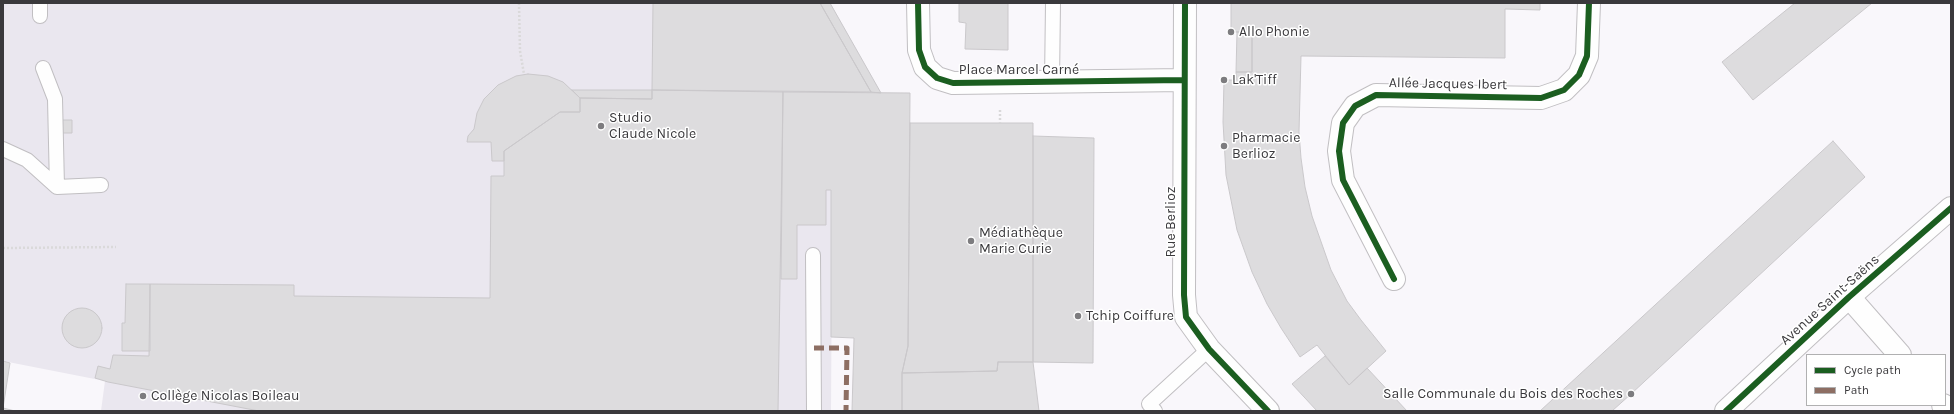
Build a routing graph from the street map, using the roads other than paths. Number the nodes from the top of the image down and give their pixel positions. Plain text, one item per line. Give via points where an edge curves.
1 (918, 3) edge
2 (1053, 3) edge
3 (1185, 3) edge
4 (1589, 3) edge
5 (43, 68) dead end
6 (1183, 80) junction
7 (1052, 82) junction
8 (3, 149) edge
9 (101, 186) dead end
10 (57, 187) junction
11 (1951, 208) edge
12 (814, 255) dead end
13 (1394, 278) dead end
14 (1849, 297) junction
15 (1210, 349) junction
16 (1899, 354) edge
17 (814, 411) edge
18 (1155, 411) edge
19 (1268, 411) edge
20 (1726, 411) edge

1 - 7 street, Place Marcel Carné via 919,50 925,66 937,78 953,83
2 - 7 lane
3 - 6 street, Rue Berlioz
4 - 13 street, Allée Jacques Ibert via 1587,56 1579,75 1564,90 1541,98 1376,95 1356,106 1343,123 1339,151 1343,180
5 - 10 lane via 55,99
6 - 7 street, Place Marcel Carné
6 - 15 street, Rue Berlioz via 1186,317
8 - 10 lane via 27,160
9 - 10 lane
11 - 14 street, Avenue Saint-Saëns
12 - 17 lane
14 - 16 street
14 - 20 street, Avenue Saint-Saëns
15 - 18 lane via 1149,404
15 - 19 street, Rue Berlioz

